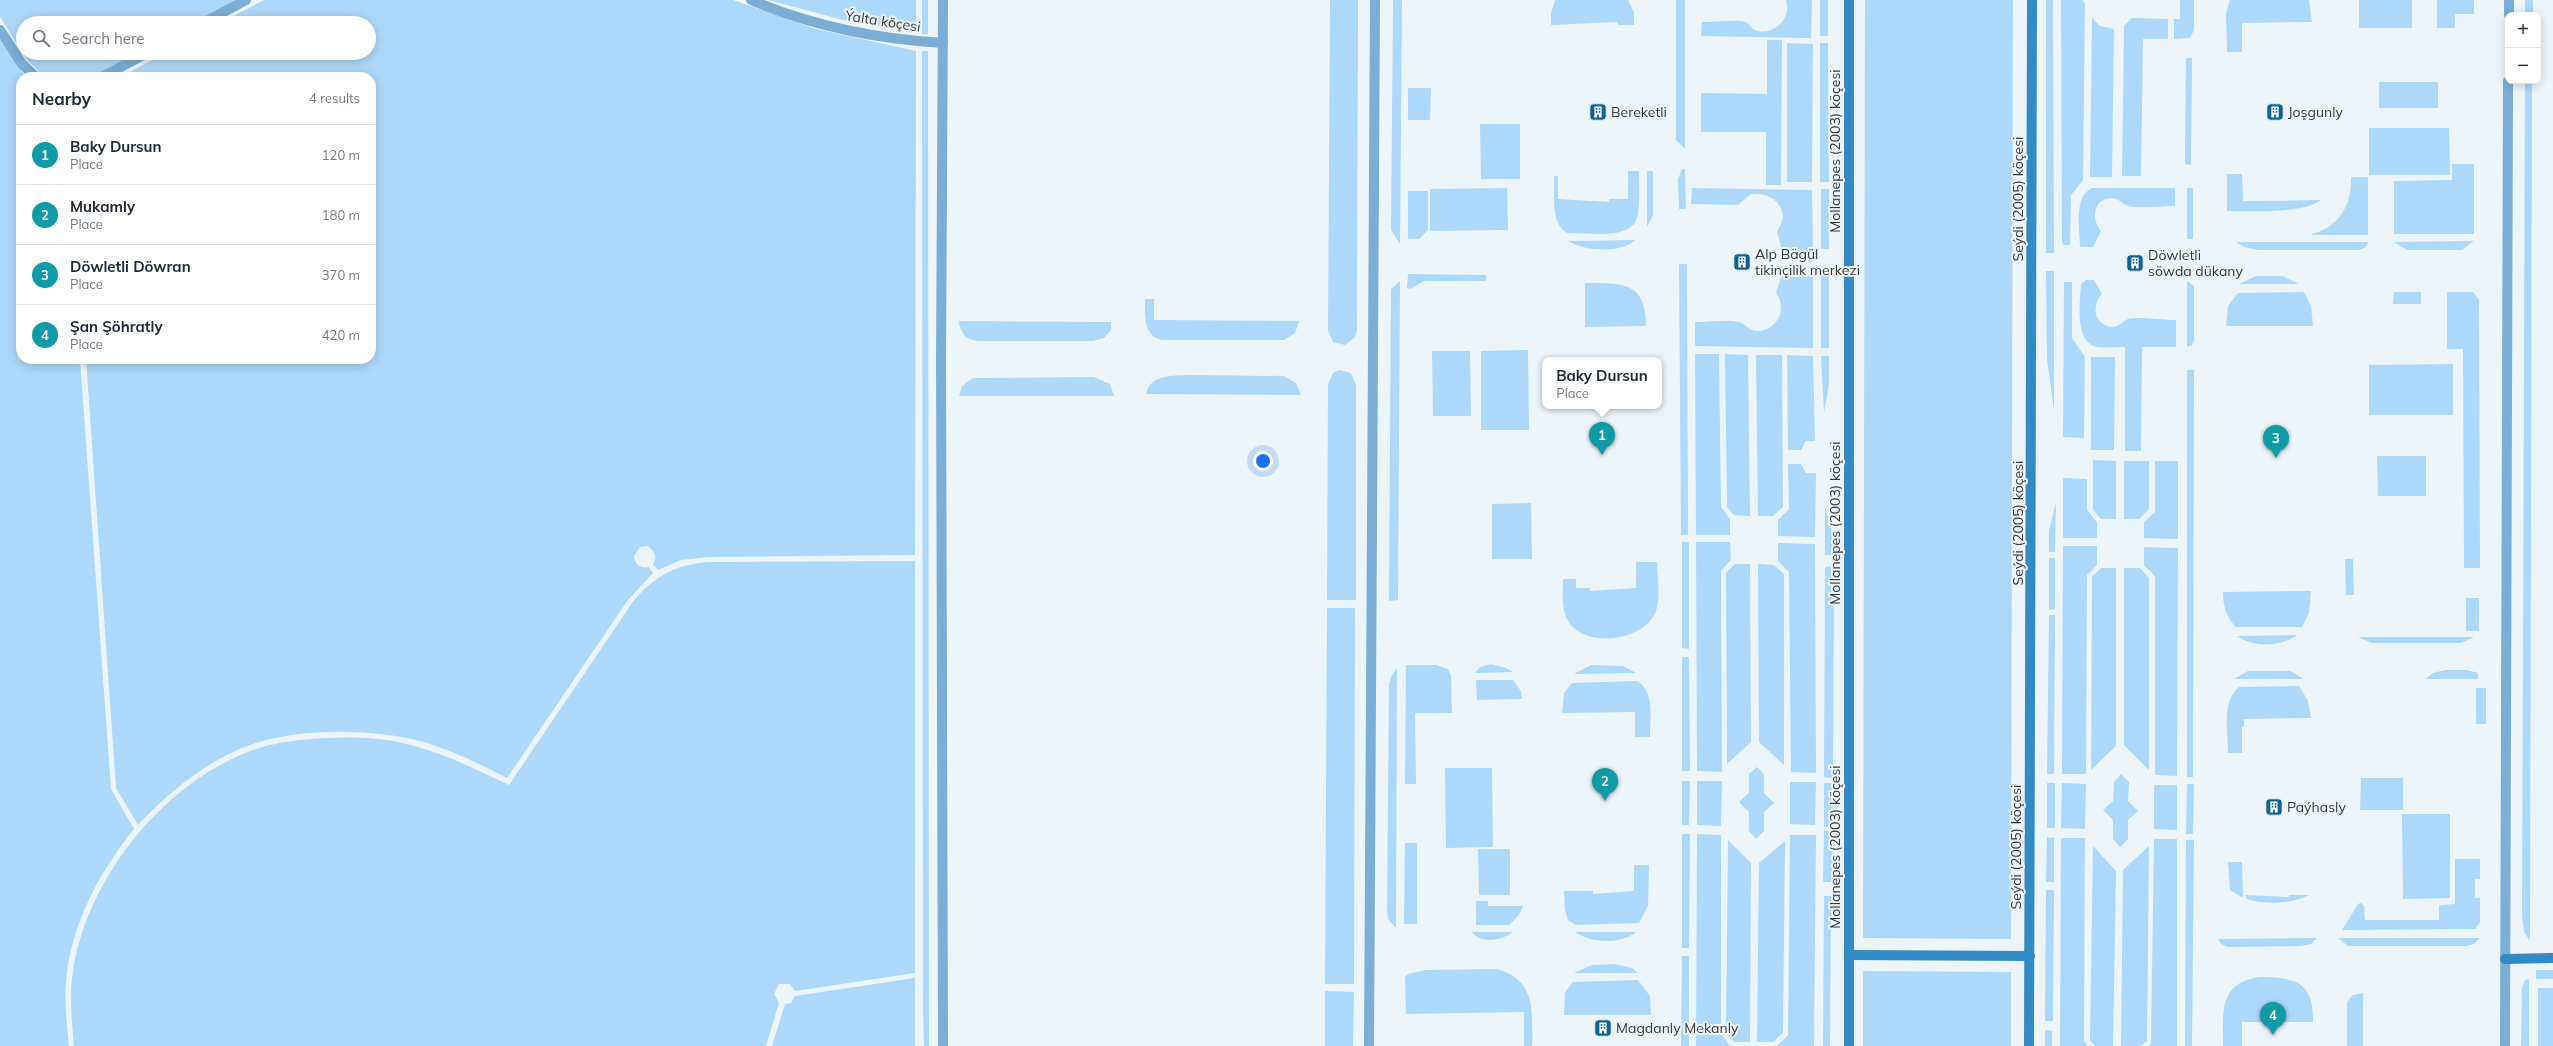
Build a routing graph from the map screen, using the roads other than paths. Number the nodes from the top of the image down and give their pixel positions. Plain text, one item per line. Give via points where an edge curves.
1 (246, 0) edge
2 (752, 0) edge
3 (944, 0) edge
4 (1375, 0) edge
5 (1849, 0) edge
6 (2032, 0) edge
7 (2509, 0) edge
8 (2509, 12) edge
9 (216, 16) edge
10 (0, 30) edge
11 (943, 43) junction
12 (16, 55) edge
13 (19, 60) edge
14 (134, 60) edge
15 (31, 72) edge
16 (111, 72) edge
17 (2508, 84) edge
18 (1849, 955) junction
19 (2030, 956) junction
20 (2553, 958) edge
21 (2505, 959) junction
22 (943, 1046) edge
23 (1369, 1046) edge
24 (1848, 1046) edge
25 (2029, 1046) edge
26 (2505, 1046) edge

1 - 9 street
2 - 11 street, Ýalta köçesi via 799,17 863,34
3 - 11 street
4 - 23 street
5 - 18 street, Mollanepes (2003) köçesi
6 - 19 street, Seýdi (2005) köçesi
7 - 8 street
10 - 12 street
11 - 22 street
13 - 15 street
14 - 16 street
17 - 21 street
18 - 19 street
18 - 24 street, Mollanepes (2003) köçesi
19 - 25 street, Seýdi (2005) köçesi
20 - 21 street
21 - 26 street

